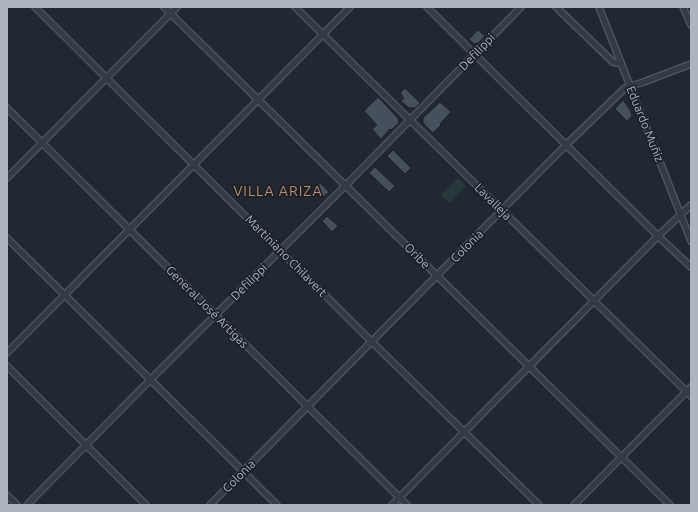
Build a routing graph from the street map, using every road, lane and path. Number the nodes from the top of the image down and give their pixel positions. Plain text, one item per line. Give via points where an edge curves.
1 (35, 7) edge
2 (164, 7) edge
3 (177, 7) edge
4 (295, 7) edge
5 (350, 7) edge
6 (427, 7) edge
7 (521, 7) edge
8 (556, 7) edge
9 (599, 7) edge
10 (683, 7) edge
11 (171, 14) junction
12 (691, 25) edge
13 (323, 35) junction
14 (475, 54) junction
15 (621, 63) junction
16 (691, 64) edge
17 (107, 78) junction
18 (630, 86) junction
19 (258, 99) junction
20 (7, 108) edge
21 (410, 120) junction
22 (42, 143) junction
23 (566, 145) junction
24 (193, 164) junction
25 (7, 178) edge
26 (346, 185) junction
27 (691, 205) edge
28 (502, 210) junction
29 (681, 214) junction
30 (128, 229) junction
31 (658, 236) junction
32 (7, 238) edge
33 (691, 241) edge
34 (281, 250) junction
35 (691, 267) edge
36 (437, 276) junction
37 (64, 295) junction
38 (594, 301) junction
39 (216, 314) junction
40 (372, 342) junction
41 (7, 353) edge
42 (7, 366) edge
43 (529, 366) junction
44 (150, 380) junction
45 (691, 387) edge
46 (686, 392) junction
47 (691, 396) edge
48 (308, 406) junction
49 (464, 432) junction
50 (87, 445) junction
51 (621, 457) junction
52 (243, 472) junction
53 (7, 495) edge
54 (400, 498) junction
55 (17, 505) edge
56 (27, 505) edge
57 (146, 505) edge
58 (210, 505) edge
59 (277, 505) edge
60 (392, 505) edge
61 (407, 505) edge
62 (539, 505) edge
63 (574, 505) edge
64 (670, 505) edge

1 - 17 street, Martiniano Chilavert
2 - 11 street, Oribe
3 - 11 street
4 - 13 street, Lavalleja
5 - 13 street
6 - 14 street
7 - 14 street, Defilippi
8 - 15 street via 612,62
9 - 15 street, Eduardo Muñiz
10 - 12 street
11 - 17 street
11 - 19 street, Oribe
13 - 19 street
13 - 21 street, Lavalleja
14 - 21 street, Defilippi
14 - 23 street
15 - 18 street, Eduardo Muñiz
16 - 18 street, Colonia
17 - 22 street
17 - 24 street, Martiniano Chilavert
18 - 23 street, Colonia
18 - 29 street, Eduardo Muñiz
19 - 24 street
19 - 26 street, Oribe
20 - 22 street, General José Artigas
21 - 26 street, Defilippi
21 - 28 street, Lavalleja
22 - 25 street
22 - 30 street, General José Artigas
23 - 28 street, Colonia
23 - 31 street
24 - 30 street
24 - 34 street, Martiniano Chilavert
26 - 34 street, Defilippi
26 - 36 street, Oribe
27 - 29 street
28 - 36 street, Colonia
28 - 38 street, Lavalleja
29 - 31 street
29 - 33 street, Eduardo Muñiz
30 - 37 street
30 - 39 street, General José Artigas
31 - 35 street
31 - 38 street
32 - 37 street
34 - 39 street, Defilippi
34 - 40 street, Martiniano Chilavert
36 - 40 street, Colonia
36 - 43 street, Oribe
37 - 41 street
37 - 44 street
38 - 43 street
38 - 46 street, Lavalleja
39 - 44 street, Defilippi
39 - 48 street, General José Artigas
40 - 48 street, Colonia
40 - 49 street, Martiniano Chilavert
42 - 50 street
43 - 49 street
43 - 51 street, Oribe
44 - 50 street, Defilippi
44 - 52 street
45 - 46 street
46 - 47 street, Lavalleja
46 - 51 street
48 - 52 street, Colonia
48 - 54 street, General José Artigas
49 - 54 street
49 - 62 street, Martiniano Chilavert
50 - 56 street, Defilippi
50 - 57 street
51 - 63 street
51 - 64 street, Oribe
52 - 58 street, Colonia
52 - 59 street
53 - 55 street
54 - 60 street
54 - 61 street, General José Artigas

